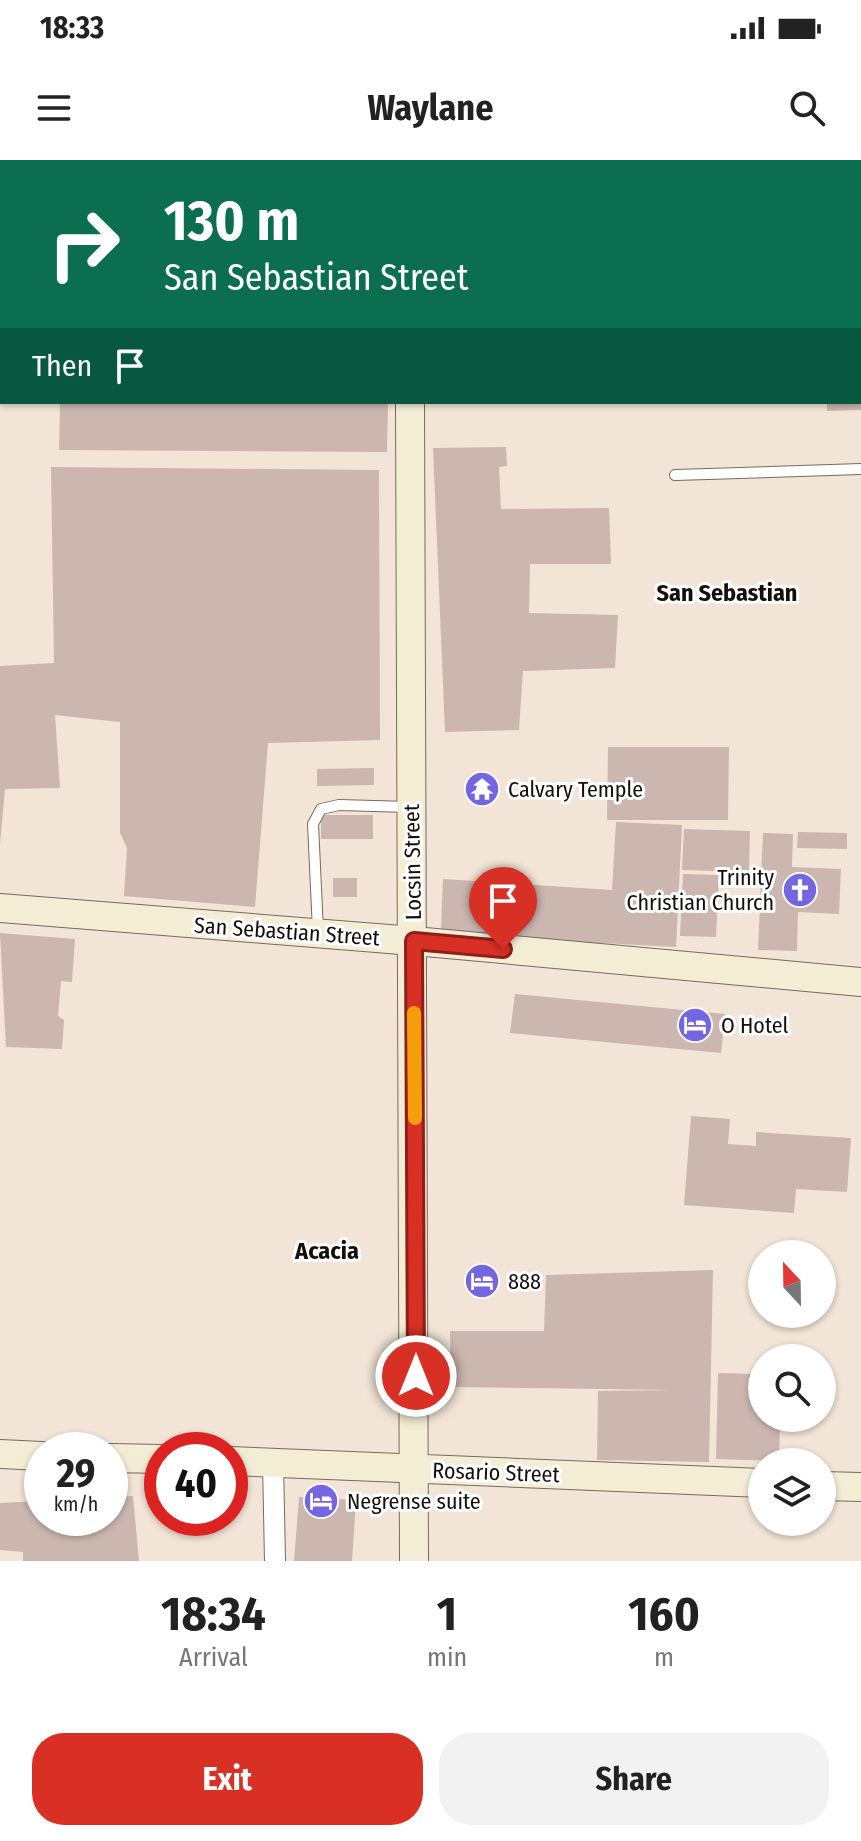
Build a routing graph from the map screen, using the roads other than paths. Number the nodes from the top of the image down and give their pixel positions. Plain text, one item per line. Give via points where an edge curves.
1 (410, 404) edge
2 (861, 469) edge
3 (675, 475) dead end
4 (411, 807) junction
5 (0, 908) edge
6 (318, 933) junction
7 (414, 941) junction
8 (861, 982) edge
9 (0, 1454) edge
10 (24, 1455) edge
11 (248, 1461) edge
12 (273, 1462) junction
13 (416, 1469) junction
14 (748, 1482) edge
15 (836, 1486) edge
16 (861, 1487) edge
17 (275, 1561) edge
18 (414, 1561) edge

1 - 4 street, Locsin Street
2 - 3 lane
4 - 6 lane via 321,809 313,824
4 - 7 street, Locsin Street
5 - 6 street, San Sebastian Street
6 - 7 street, San Sebastian Street
7 - 8 street, San Sebastian Street
7 - 13 street, Locsin Street
9 - 10 street
11 - 12 street, Rosario Street
12 - 13 street, Rosario Street
12 - 17 street
13 - 14 street, Rosario Street
13 - 18 street, Locsin Street
15 - 16 street

